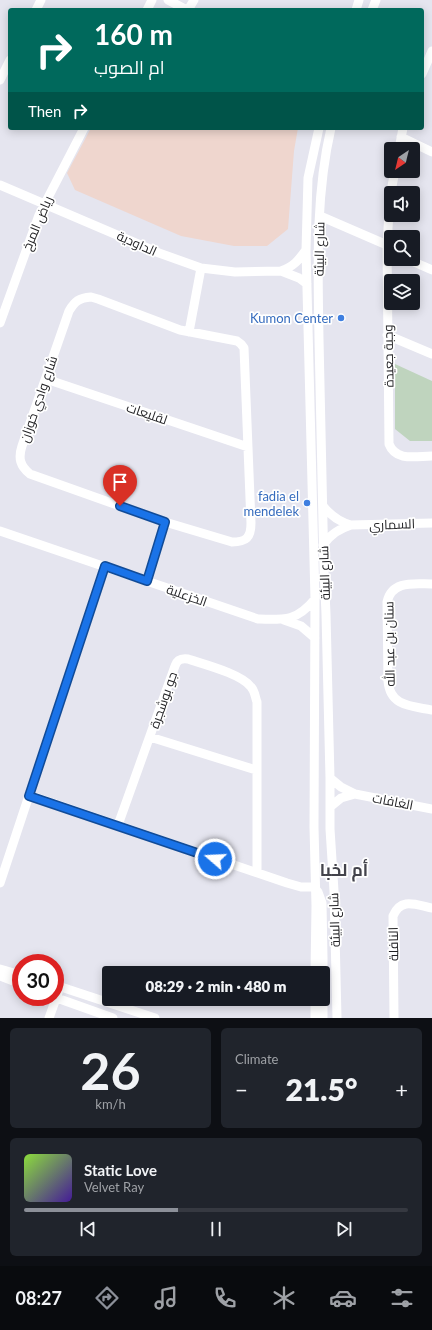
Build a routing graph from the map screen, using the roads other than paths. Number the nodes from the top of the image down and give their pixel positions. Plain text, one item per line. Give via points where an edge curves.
1 (168, 0) edge
2 (184, 8) edge
3 (432, 51) edge
4 (8, 64) edge
5 (424, 69) edge
6 (0, 80) edge
7 (83, 130) edge
8 (319, 130) edge
9 (331, 130) edge
10 (402, 133) edge
11 (432, 152) edge
12 (394, 178) edge
13 (0, 185) edge
14 (44, 204) junction
15 (320, 216) junction
16 (388, 230) edge
17 (384, 247) edge
18 (306, 250) junction
19 (420, 265) edge
20 (388, 266) edge
21 (201, 268) junction
22 (432, 270) edge
23 (281, 271) junction
24 (307, 284) junction
25 (0, 323) edge
26 (189, 332) junction
27 (387, 335) junction
28 (432, 354) edge
29 (46, 379) junction
30 (248, 447) junction
31 (432, 456) edge
32 (322, 506) junction
33 (165, 522) junction
34 (432, 523) edge
35 (351, 525) junction
36 (0, 531) edge
37 (323, 545) junction
38 (105, 566) junction
39 (147, 581) junction
40 (432, 584) edge
41 (315, 599) junction
42 (284, 620) junction
43 (315, 638) junction
44 (432, 710) edge
45 (150, 737) junction
46 (256, 770) junction
47 (330, 778) junction
48 (355, 794) junction
49 (29, 796) junction
50 (330, 808) junction
51 (432, 809) edge
52 (118, 825) junction
53 (3, 861) edge
54 (257, 873) junction
55 (0, 884) edge
56 (314, 887) junction
57 (432, 908) edge
58 (315, 966) edge
59 (0, 969) edge
60 (12, 972) edge
61 (0, 976) edge
62 (12, 981) edge
63 (64, 988) edge
64 (64, 1000) edge
65 (52, 1006) edge
66 (315, 1006) edge
67 (49, 1018) edge
68 (113, 1018) edge
69 (155, 1018) edge
70 (315, 1018) edge
71 (323, 1018) edge
72 (337, 1018) edge
73 (394, 1018) edge

1 - 2 street
3 - 5 street
4 - 6 street
7 - 14 street, رياض المرخ
8 - 18 street, شارع البيئة via 308,178
9 - 15 street, شارع البيئة
10 - 11 street
12 - 16 street, وجبة جعيدة via 389,203
13 - 14 street, الداودية
14 - 21 street, الداودية
14 - 25 street, رياض المرخ
15 - 17 street
15 - 32 street, شارع البيئة via 318,249
18 - 23 street, الداودية via 291,267
18 - 24 street, شارع البيئة
19 - 22 street
20 - 27 street, وجبة جعيدة
21 - 23 street, الداودية via 235,272
21 - 26 street
23 - 24 street, الداودية
24 - 41 street, شارع البيئة
26 - 29 street, شارع وادي خوزان via 98,299 78,299 69,310
26 - 30 street, شارع وادي خوزان via 237,341 244,348
27 - 28 street
27 - 31 street, وجبة جعيدة via 391,450 401,456
29 - 30 street, لقليعات
29 - 33 street, شارع وادي خوزان via 20,454 20,462 24,469 30,474
30 - 33 street, شارع وادي خوزان via 251,532 247,538 240,542 232,542
32 - 35 street, السماري via 335,519
32 - 37 street, شارع البيئة
33 - 39 street
34 - 35 street, السماري
35 - 37 street, السماري via 335,532
36 - 38 street, الخزعلية
37 - 47 street, شارع البيئة
38 - 39 street, الخزعلية
38 - 49 street
39 - 42 street, الخزعلية via 258,619
40 - 44 street, سنان بن عبد الله via 398,586 391,591 387,602 388,681 392,697 400,703
41 - 42 street, الخزعلية via 301,612
41 - 43 street, شارع البيئة
42 - 43 street, الخزعلية via 301,626
43 - 56 street, شارع البيئة
45 - 46 street, جو بوشجرة
45 - 46 street, جو بوشجرة via 176,663 183,658 188,659 236,676 252,687 256,702
45 - 52 street, جو بوشجرة
46 - 54 street, جو بوشجرة
47 - 48 street, الغافات
47 - 50 street, شارع البيئة
48 - 50 street, الغافات via 341,798
48 - 51 street, الغافات
49 - 52 street
49 - 53 street
50 - 72 street, شارع البيئة
52 - 54 street
53 - 55 street
54 - 56 street via 301,887
56 - 58 street, شارع البيئة
56 - 71 street via 322,903
57 - 73 street, النافلة via 401,905 393,916
59 - 60 street
61 - 62 street
63 - 69 street
64 - 68 street
65 - 67 street
66 - 70 street

